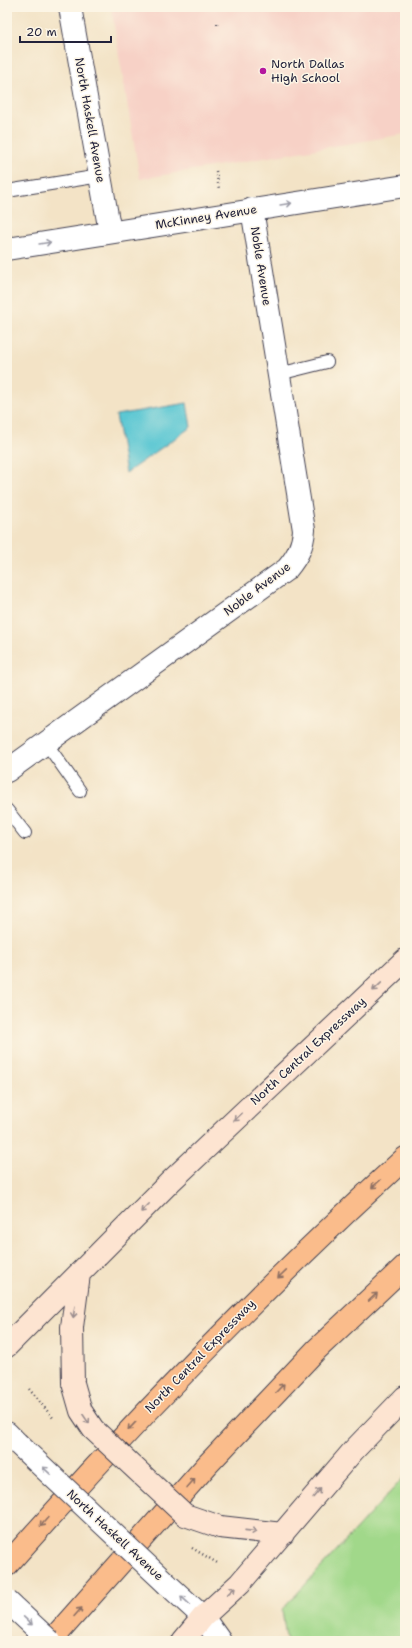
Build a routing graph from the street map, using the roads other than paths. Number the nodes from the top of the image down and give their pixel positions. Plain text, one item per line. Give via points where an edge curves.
1 (70, 7) edge
2 (100, 176) junction
3 (405, 186) edge
4 (7, 191) edge
5 (252, 209) junction
6 (110, 232) junction
7 (7, 249) edge
8 (327, 362) dead end
9 (279, 374) junction
10 (46, 743) junction
11 (7, 771) edge
12 (80, 791) dead end
13 (7, 810) edge
14 (25, 833) dead end
15 (405, 960) edge
16 (405, 1158) edge
17 (405, 1266) edge
18 (79, 1274) junction
19 (7, 1346) edge
20 (405, 1397) edge
21 (12, 1438) edge
22 (283, 1534) junction
23 (7, 1565) edge
24 (7, 1601) edge
25 (203, 1617) junction
26 (51, 1641) edge
27 (183, 1641) edge
28 (220, 1641) edge

1 - 2 street, North Haskell Avenue
2 - 4 lane
2 - 6 street, North Haskell Avenue
5 -> 3 street, McKinney Avenue
5 - 6 street, McKinney Avenue
5 - 9 street, Noble Avenue
7 -> 6 street, McKinney Avenue
8 - 9 lane
9 - 10 street, Noble Avenue via 304,530 299,553 287,569
10 - 11 street, Noble Avenue
10 - 12 lane
13 - 14 lane
15 -> 18 main road, North Central Expressway via 188,1165
16 -> 23 highway, North Central Expressway via 224,1331 101,1460
26 -> 17 highway via 208,1464 316,1350
18 - 19 main road, North Central Expressway
18 -> 22 main road, bridge via 72,1327 73,1383 81,1411 93,1428 185,1515 220,1527
22 -> 20 main road via 353,1451
25 -> 21 street, North Haskell Avenue, bridge
25 -> 22 main road via 240,1583
24 -> 26 street, bridge
25 - 27 main road
25 - 28 street, North Haskell Avenue

